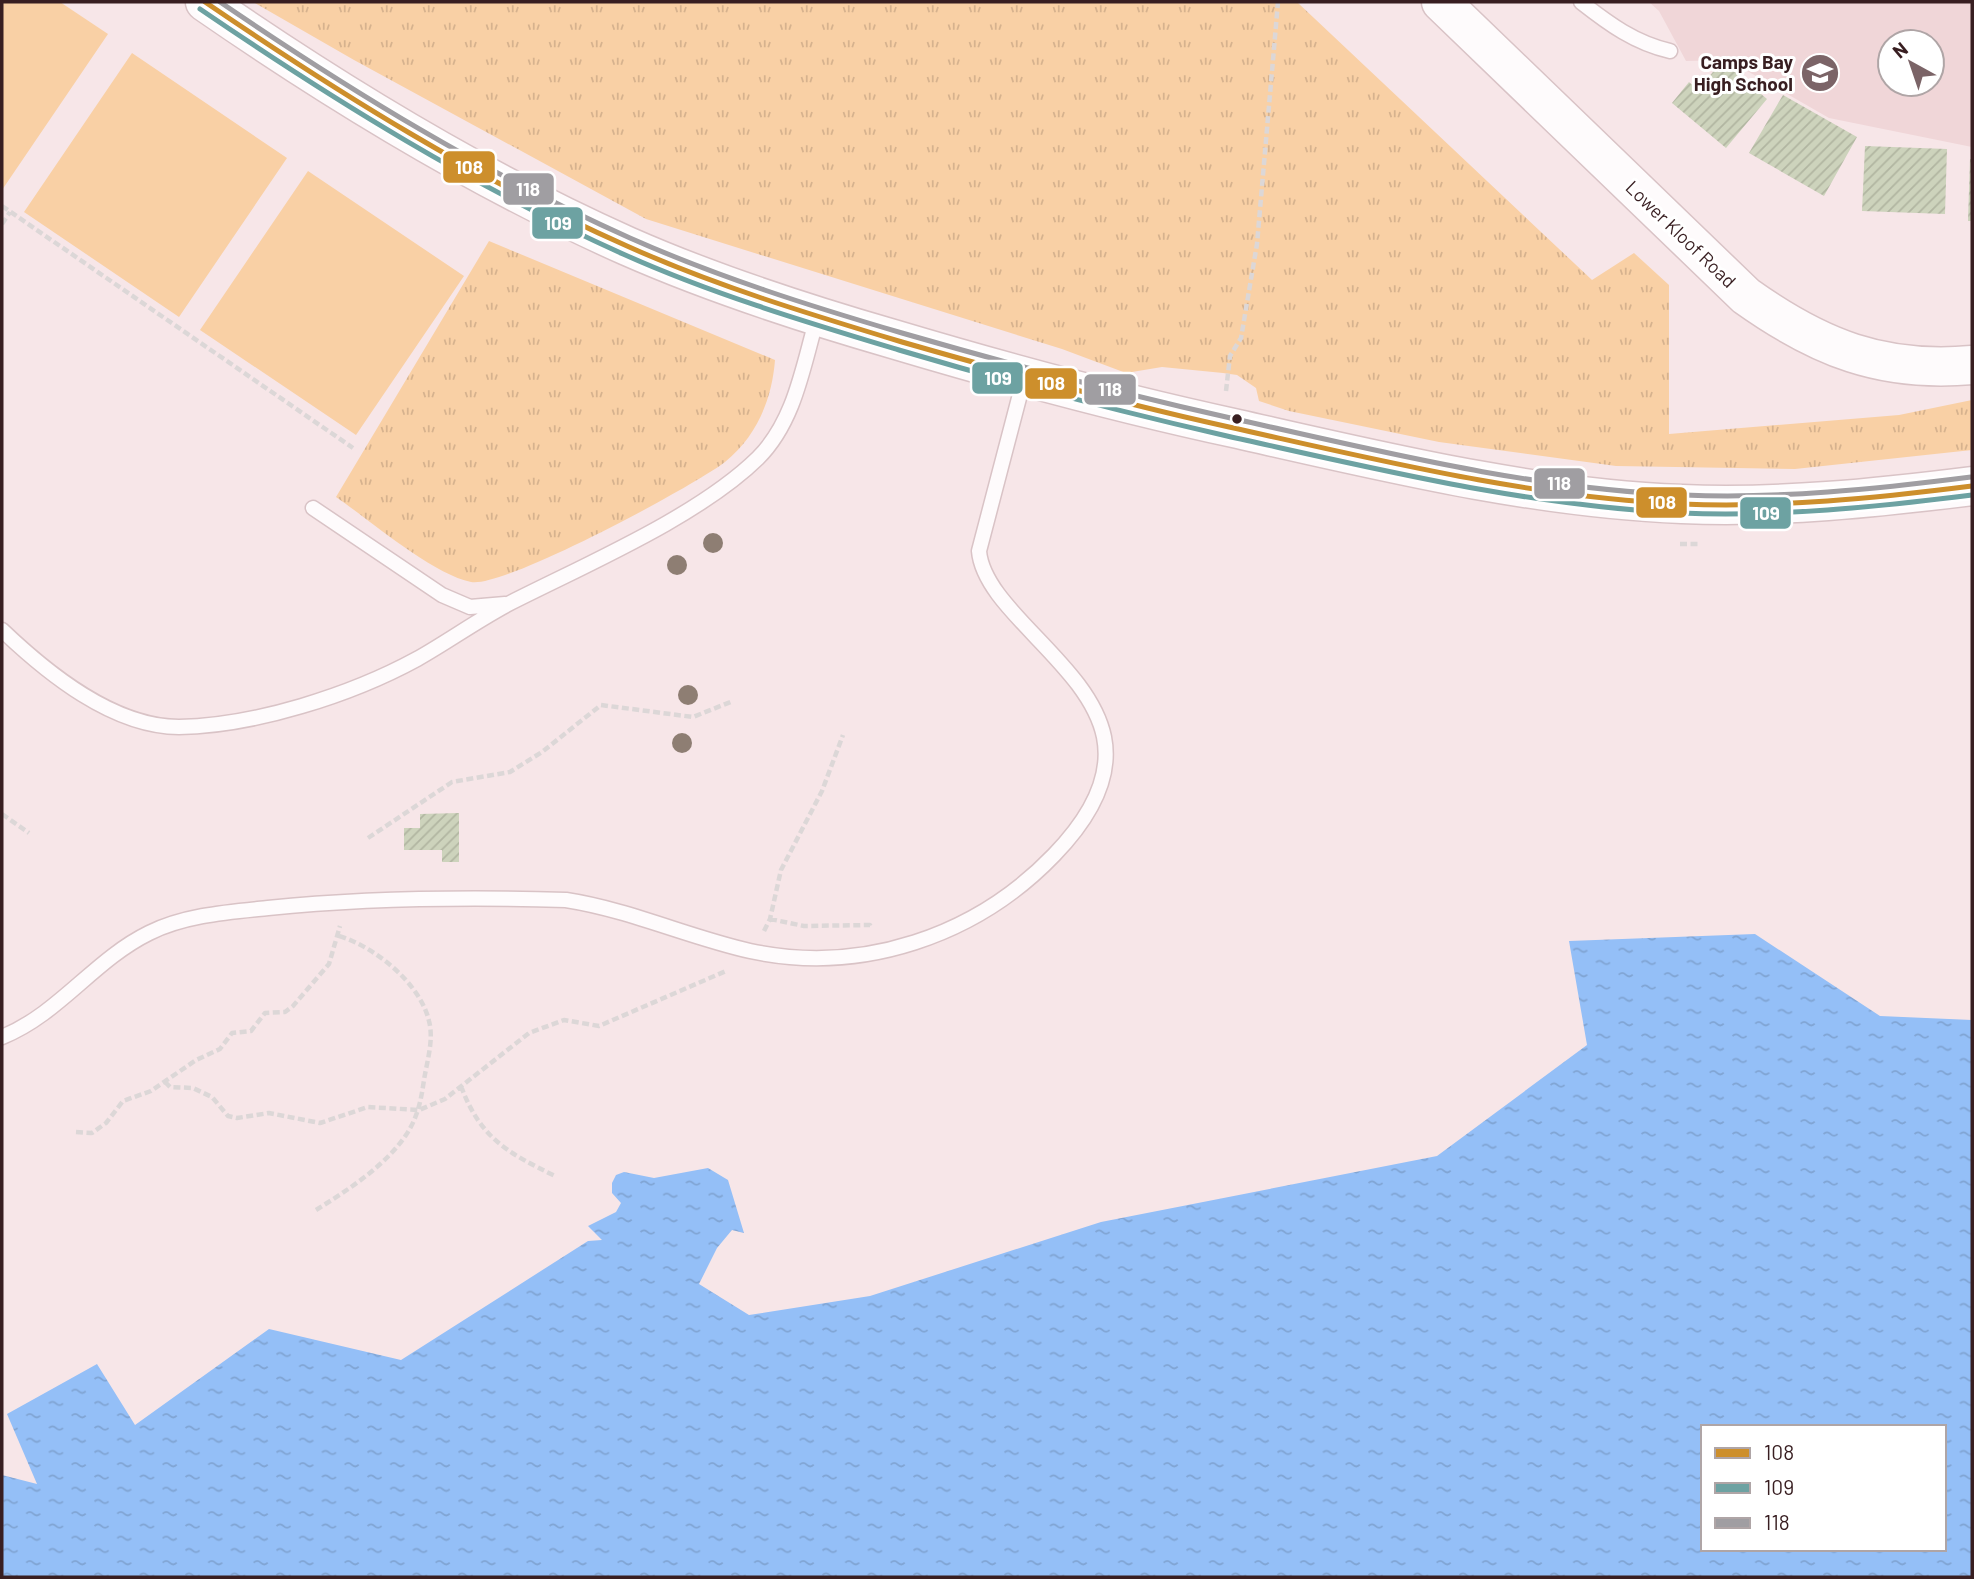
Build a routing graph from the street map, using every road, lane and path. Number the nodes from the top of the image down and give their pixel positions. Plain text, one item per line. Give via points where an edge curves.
1 (205, 2) edge
2 (1278, 2) edge
3 (1441, 2) edge
4 (1581, 2) edge
5 (1670, 51) dead end
6 (2, 206) edge
7 (10, 212) junction
8 (2, 224) edge
9 (817, 317) junction
10 (1972, 365) edge
11 (1228, 372) dead end
12 (1024, 379) junction
13 (353, 448) dead end
14 (1972, 486) edge
15 (313, 508) dead end
16 (510, 603) junction
17 (2, 630) edge
18 (733, 701) dead end
19 (843, 734) dead end
20 (2, 814) edge
21 (29, 833) dead end
22 (368, 838) dead end
23 (340, 901) junction
24 (339, 936) junction
25 (875, 953) junction
26 (715, 976) dead end
27 (2, 1037) edge
28 (165, 1082) junction
29 (461, 1086) junction
30 (419, 1110) junction
31 (76, 1132) dead end
32 (555, 1176) dead end
33 (317, 1210) dead end

1 - 9 main road via 288,60 481,175 627,246
2 - 11 path via 1257,244 1241,338 1230,356
3 - 10 main road, Lower Kloof Road via 1746,296 1770,313 1841,351 1889,364
4 - 5 lane via 1624,33
6 - 7 path
7 - 8 path
7 - 13 path
9 - 12 main road
9 - 16 lane via 789,414 760,456 682,512
12 - 14 main road via 1446,475 1562,492 1679,504 1776,504
12 - 25 lane via 979,551 980,565 1004,600 1077,682 1104,737 1105,768 1094,802 1071,837 1016,891 943,933
15 - 16 lane via 442,595 470,607
16 - 17 lane via 415,660 369,681 242,721 177,727 136,719 103,705 33,660
18 - 22 path via 693,717 601,705 510,772 452,782
19 - 25 path via 822,791 781,870 770,919 804,926 870,925
20 - 21 path
23 - 24 path
23 - 25 lane via 566,900 601,905 748,951 789,958
23 - 27 lane via 225,913 150,932 114,955 45,1014
24 - 28 path via 329,964 293,1006 285,1012 265,1013 251,1031 232,1033 220,1049
24 - 30 path via 394,967 429,1021
26 - 29 path via 599,1026 564,1020 544,1025
28 - 30 path via 212,1097 228,1116 237,1118 269,1113 320,1123 368,1107
28 - 31 path via 123,1101 92,1133
29 - 30 path
29 - 32 path via 478,1122 497,1144
30 - 33 path via 405,1137 384,1158

